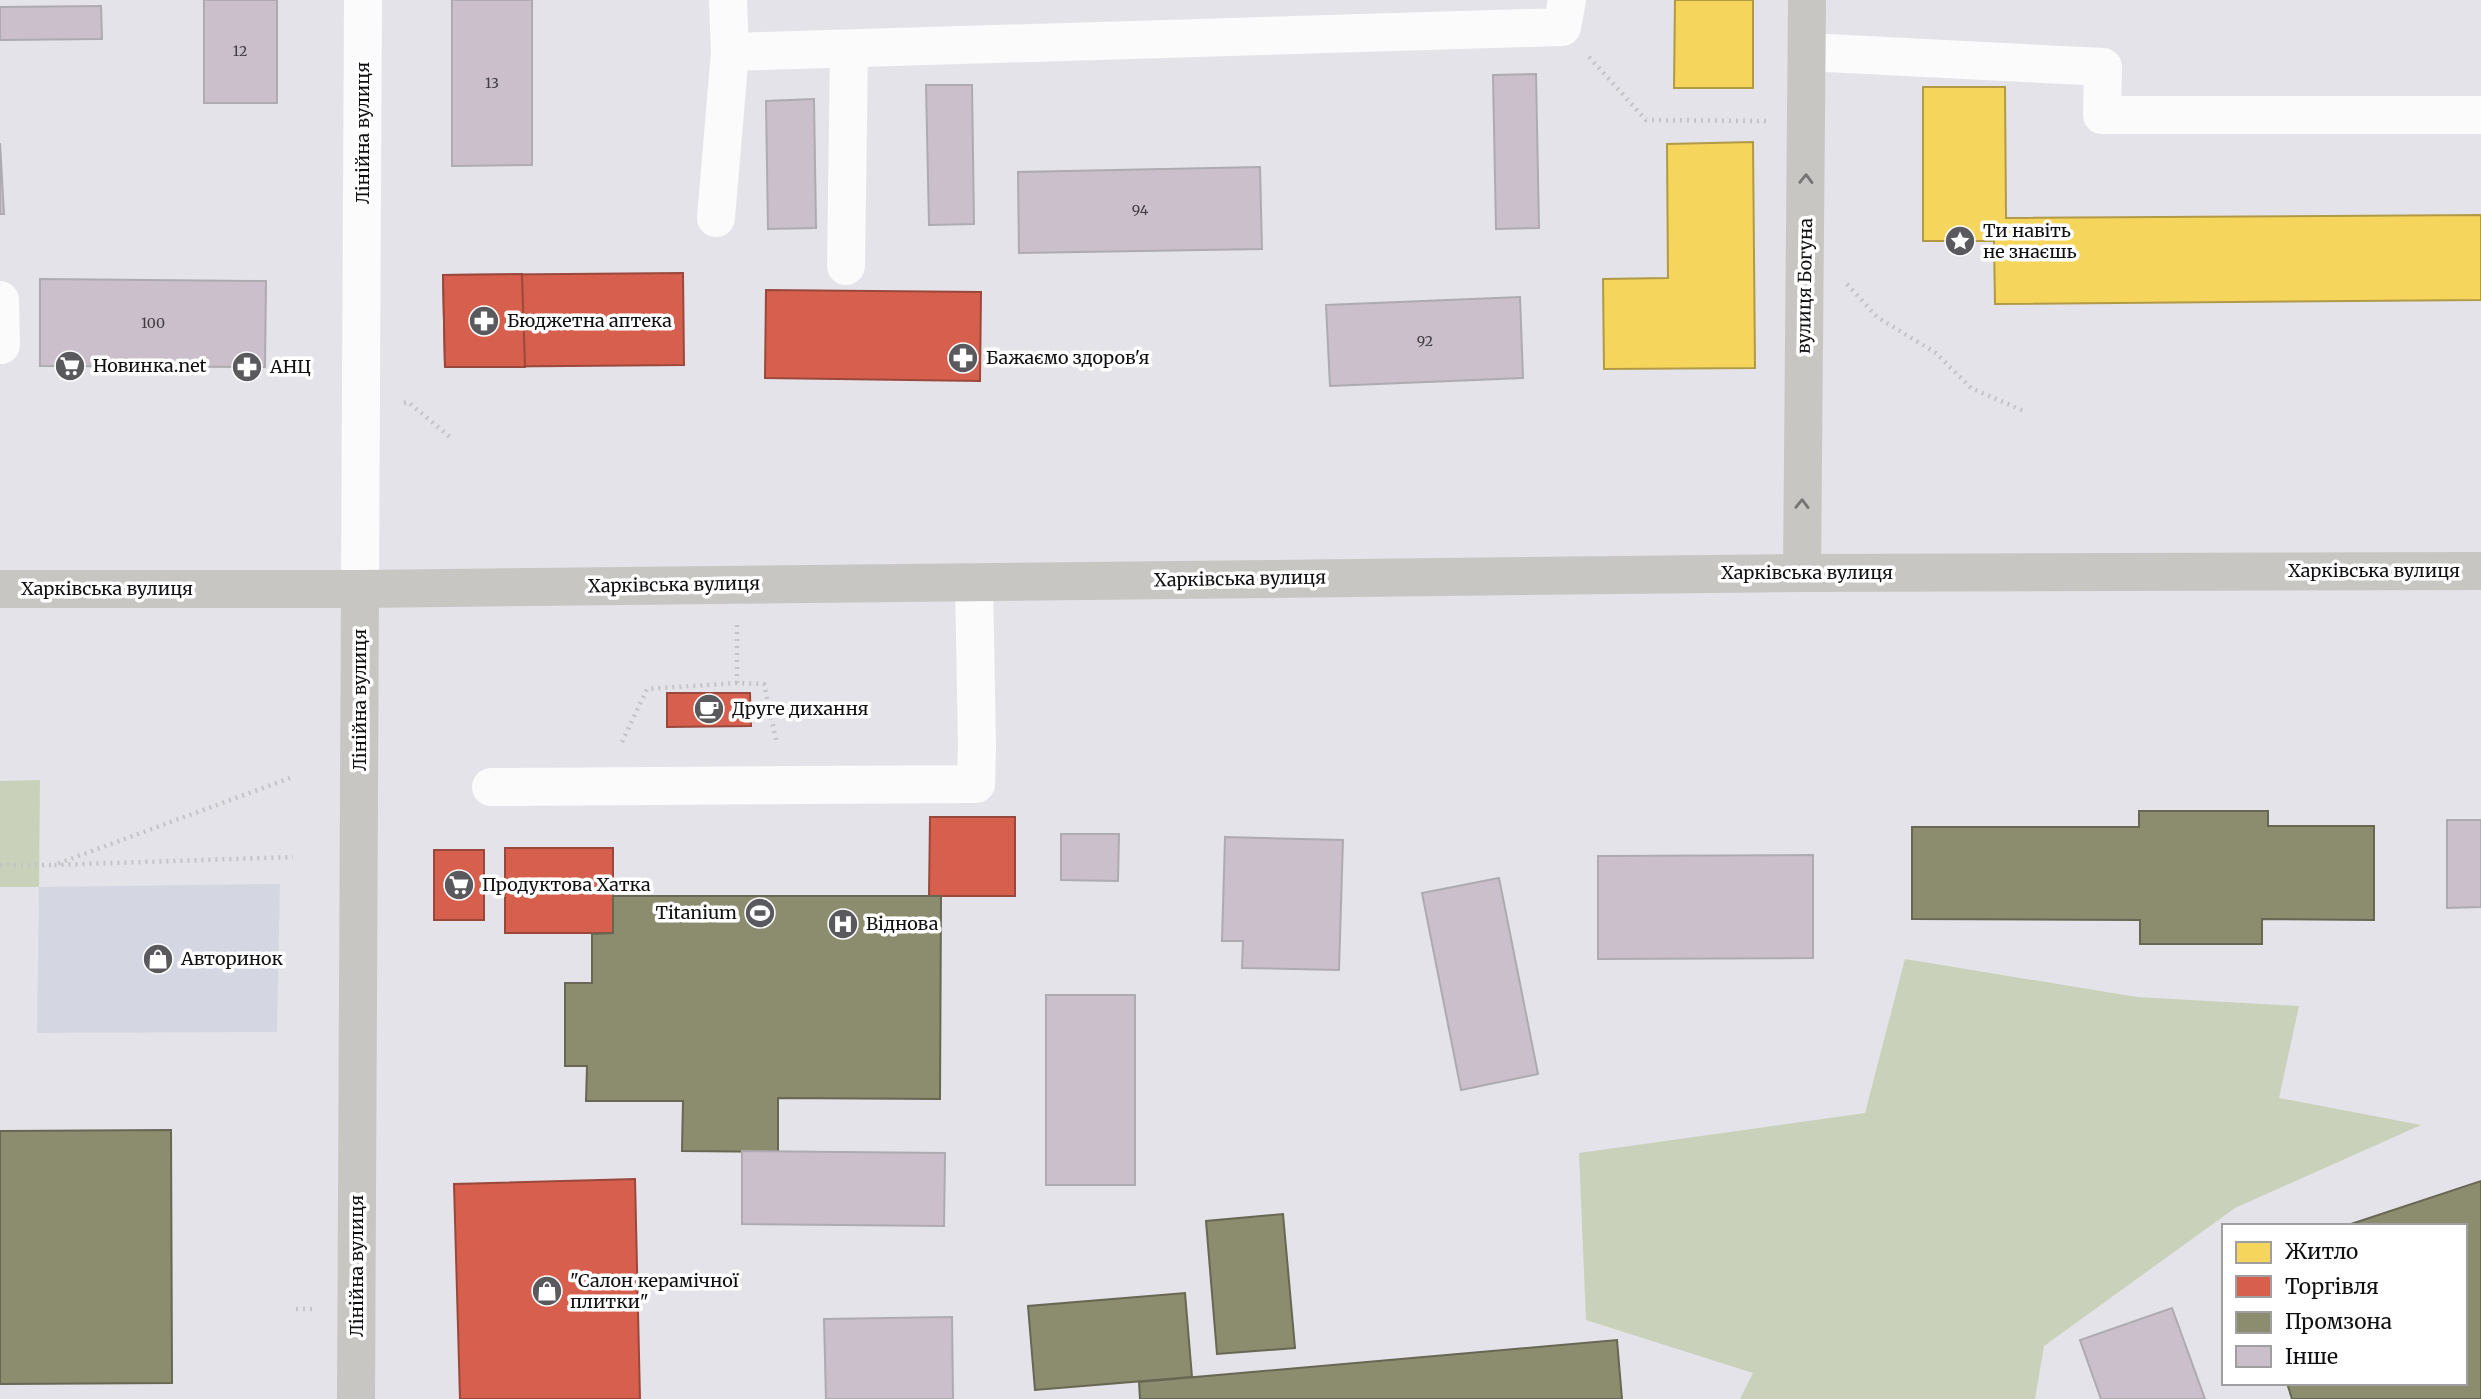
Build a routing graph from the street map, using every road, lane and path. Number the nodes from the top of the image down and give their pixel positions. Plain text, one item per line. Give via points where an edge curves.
1 (363, 0) edge
2 (728, 0) edge
3 (1807, 0) edge
4 (1565, 14) edge
5 (849, 49) junction
6 (730, 52) junction
7 (1807, 52) junction
8 (2481, 115) edge
9 (1773, 121) dead end
10 (716, 219) dead end
11 (846, 266) dead end
12 (1841, 276) dead end
13 (0, 299) edge
14 (1, 345) edge
15 (361, 408) junction
16 (2026, 412) dead end
17 (450, 437) dead end
18 (2481, 571) edge
19 (1802, 573) junction
20 (974, 582) junction
21 (737, 584) junction
22 (0, 589) edge
23 (360, 589) junction
24 (737, 683) junction
25 (622, 742) dead end
26 (777, 744) dead end
27 (290, 778) dead end
28 (491, 786) dead end
29 (293, 857) dead end
30 (0, 865) edge
31 (54, 865) junction
32 (356, 1399) edge

1 - 15 street, Лінійна вулиця
2 - 6 street
3 - 7 main road, вулиця Богуна
4 - 5 street
4 - 9 path via 1646,120
5 - 6 street
5 - 11 street
6 - 10 street
7 - 8 street via 2103,67 2102,115
19 -> 7 main road, вулиця Богуна
12 - 16 path via 1877,317 1936,353 1970,388
13 - 14 street
15 - 17 path via 408,402
15 - 23 street, Лінійна вулиця
18 - 19 main road, Харківська вулиця
19 - 20 main road, Харківська вулиця
20 - 21 main road, Харківська вулиця
20 - 28 street via 975,784
21 - 23 main road, Харківська вулиця
21 - 24 path
22 - 23 main road, Харківська вулиця
23 - 32 main road, Лінійна вулиця
24 - 25 path via 647,689
24 - 26 path via 764,684
27 - 31 path
29 - 31 path
30 - 31 path

